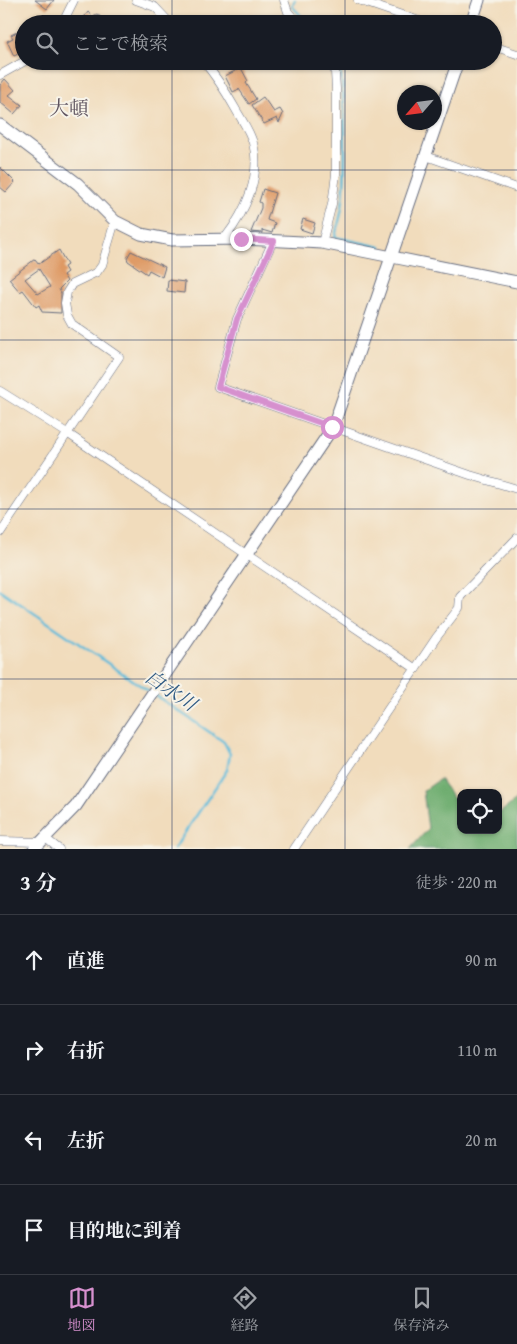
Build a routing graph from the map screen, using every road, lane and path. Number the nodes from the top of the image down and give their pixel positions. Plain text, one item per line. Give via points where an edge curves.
1 (74, 0) edge
2 (136, 0) edge
3 (284, 0) edge
4 (358, 0) edge
5 (479, 0) edge
6 (66, 15) edge
7 (162, 15) edge
8 (291, 15) edge
9 (402, 15) edge
10 (474, 15) edge
11 (502, 49) edge
12 (517, 54) edge
13 (15, 67) edge
14 (211, 70) edge
15 (334, 70) edge
16 (455, 70) edge
17 (0, 76) edge
18 (0, 125) edge
19 (426, 156) junction
20 (517, 188) edge
21 (115, 221) junction
22 (225, 238) junction
23 (274, 241) junction
24 (322, 243) junction
25 (392, 257) junction
26 (517, 282) edge
27 (0, 391) edge
28 (332, 427) junction
29 (67, 433) junction
30 (517, 489) edge
31 (0, 533) edge
32 (517, 538) edge
33 (248, 555) junction
34 (416, 669) junction
35 (0, 841) edge
36 (39, 843) edge
37 (60, 849) edge
38 (294, 849) edge

1 - 6 street
2 - 7 street via 155,7
3 - 8 street
4 - 9 street
5 - 10 street
11 - 12 street
13 - 17 street
14 - 22 street via 244,124 255,156 252,187 246,204
15 - 24 street via 336,174
16 - 19 street
18 - 21 street via 78,184
19 - 20 street
19 - 25 street
21 - 22 street via 129,230 156,238
21 - 29 street via 102,265 97,272 72,284 65,304 72,324 119,357
22 - 23 street
23 - 24 street
23 - 28 street via 237,319 218,387
24 - 25 street
25 - 26 street
25 - 28 street
27 - 29 street
28 - 30 street
28 - 33 street
29 - 31 street
29 - 33 street
32 - 34 street via 460,598 459,608
33 - 34 street
33 - 36 street via 76,806
34 - 38 street
35 - 36 street
36 - 37 street

